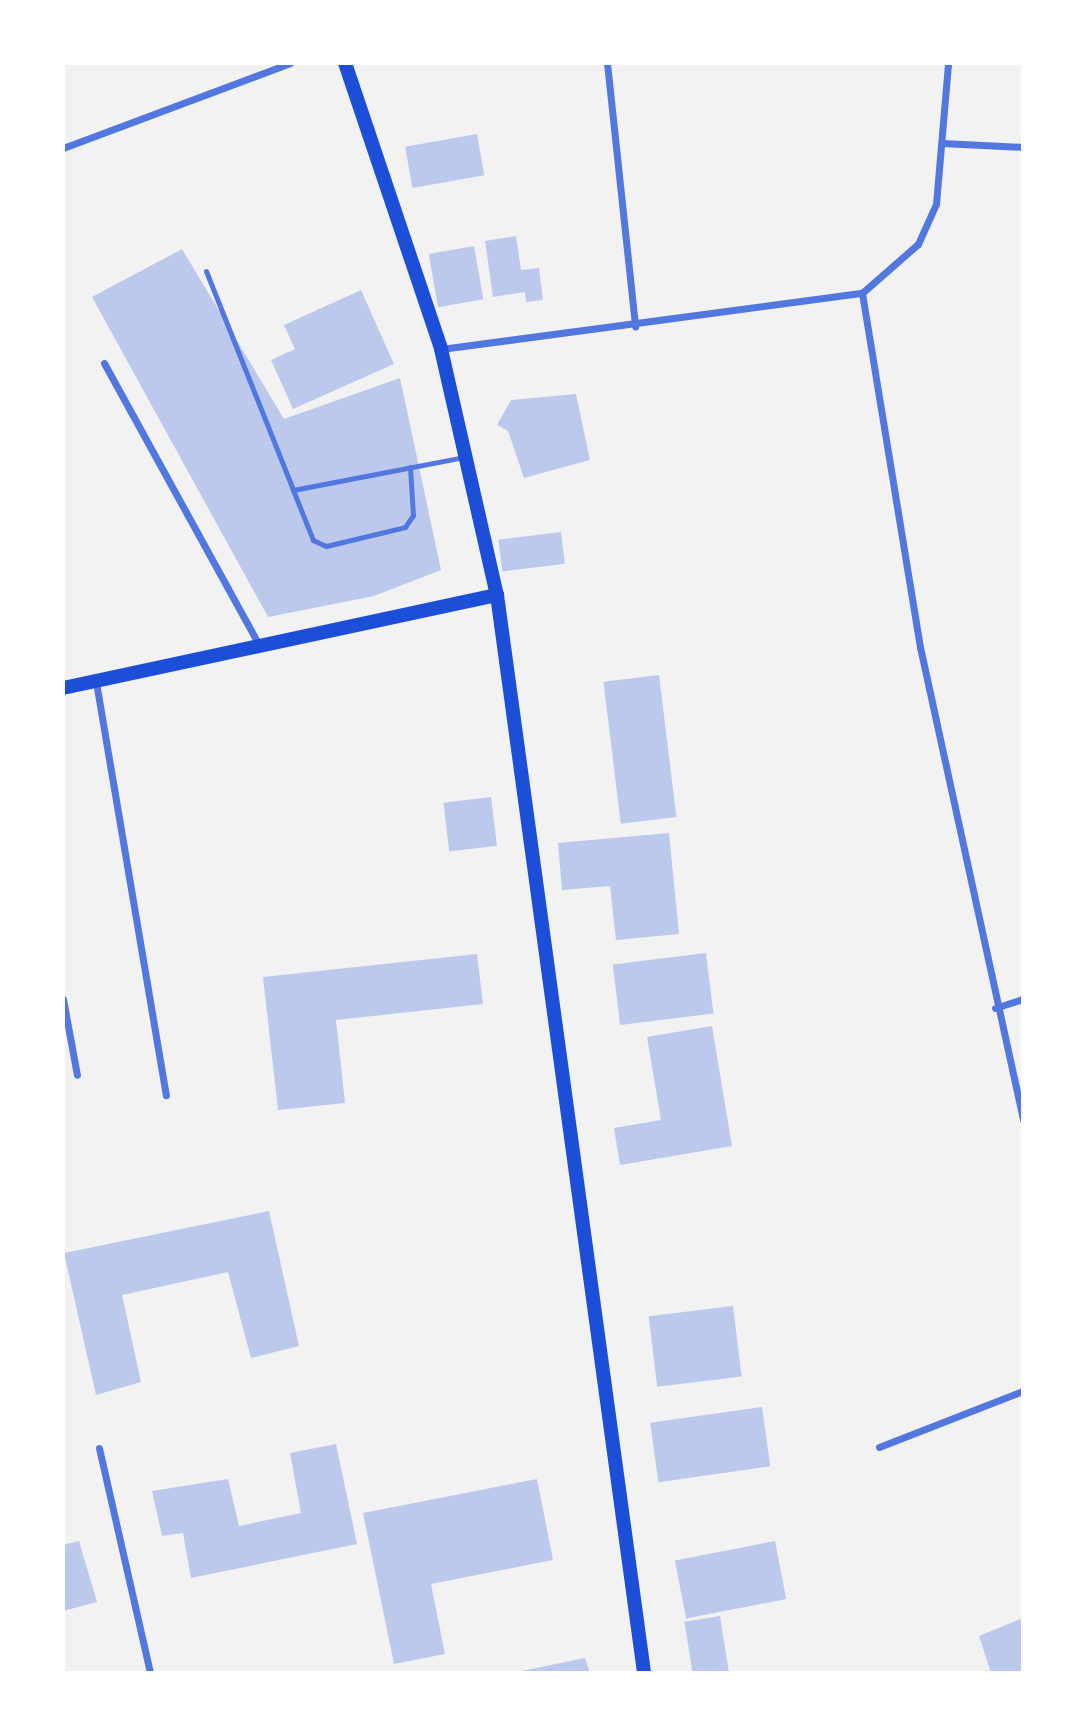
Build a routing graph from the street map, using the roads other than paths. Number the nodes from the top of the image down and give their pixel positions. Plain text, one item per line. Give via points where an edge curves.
1 (290, 63) edge
2 (345, 63) edge
3 (607, 63) edge
4 (948, 63) edge
5 (942, 143) junction
6 (1023, 147) edge
7 (63, 148) edge
8 (206, 271) dead end
9 (862, 293) junction
10 (635, 327) junction
11 (441, 349) junction
12 (104, 363) dead end
13 (465, 457) junction
14 (410, 467) junction
15 (293, 490) junction
16 (497, 595) junction
17 (260, 646) junction
18 (96, 681) junction
19 (63, 688) edge
20 (63, 999) edge
21 (1023, 999) edge
22 (995, 1008) junction
23 (77, 1075) dead end
24 (166, 1095) dead end
25 (1023, 1121) edge
26 (1023, 1391) edge
27 (879, 1447) dead end
28 (99, 1448) dead end
29 (150, 1673) edge
30 (644, 1673) edge

1 - 7 street
2 - 11 main road
3 - 10 street
4 - 5 street
5 - 6 street
5 - 9 street via 936,204 918,244
8 - 15 lane
9 - 10 street
9 - 22 street via 920,648
10 - 11 street
11 - 13 main road
12 - 17 street
13 - 14 lane
13 - 16 main road
14 - 15 lane
14 - 15 lane via 413,515 405,527 326,546 313,540
16 - 17 main road
16 - 30 main road
17 - 18 main road
18 - 19 main road
18 - 24 street
20 - 23 street
21 - 22 street
22 - 25 street
26 - 27 street
28 - 29 street

